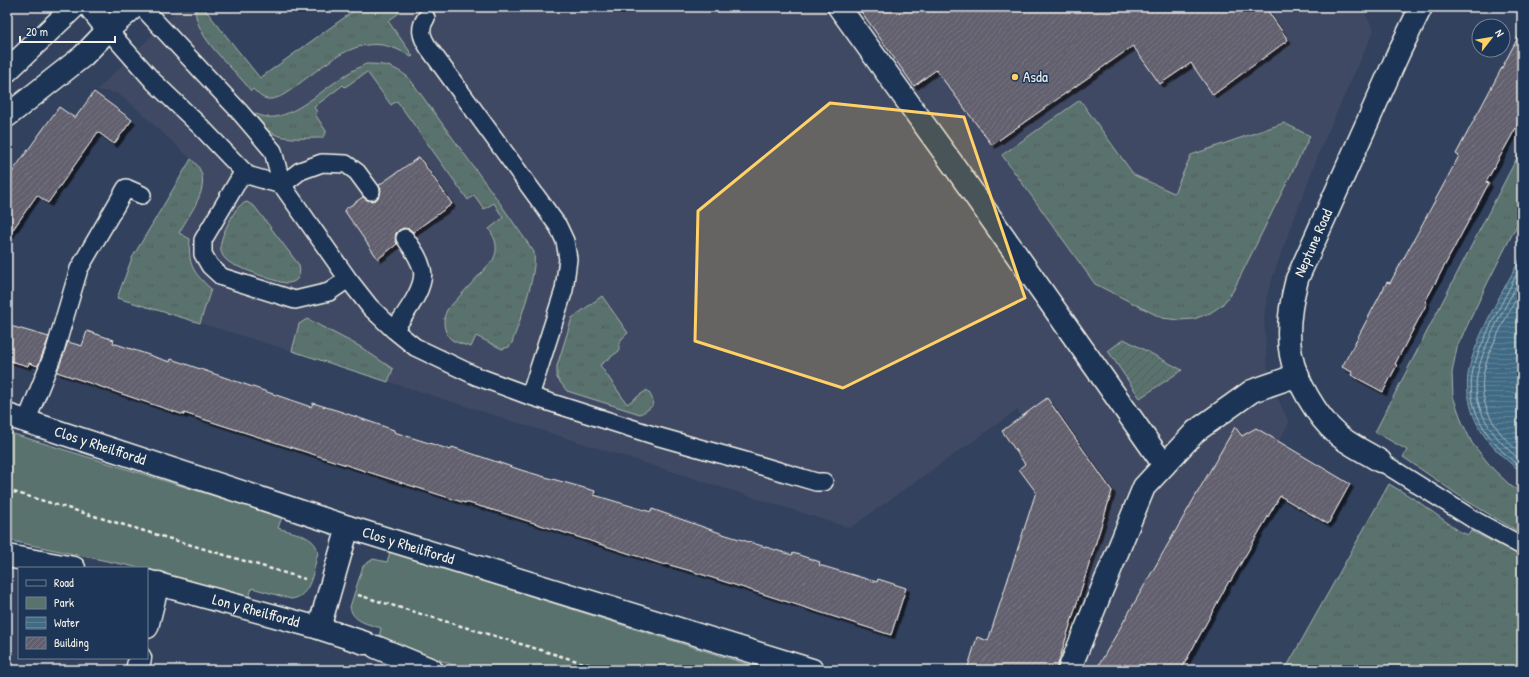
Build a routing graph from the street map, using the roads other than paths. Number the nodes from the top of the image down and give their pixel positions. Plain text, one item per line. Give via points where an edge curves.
1 (74, 7) edge
2 (90, 7) edge
3 (134, 7) edge
4 (142, 7) edge
5 (839, 7) edge
6 (1421, 7) edge
7 (426, 18) dead end
8 (108, 30) junction
9 (7, 70) edge
10 (7, 116) edge
11 (244, 171) junction
12 (282, 185) junction
13 (371, 191) dead end
14 (142, 195) dead end
15 (405, 238) dead end
16 (348, 279) junction
17 (394, 330) junction
18 (1298, 375) junction
19 (530, 396) junction
20 (16, 418) edge
21 (1380, 461) joint
22 (1164, 465) junction
23 (824, 482) dead end
24 (348, 527) junction
25 (1522, 546) edge
26 (7, 556) edge
27 (68, 567) edge
28 (152, 582) edge
29 (148, 618) edge
30 (319, 628) junction
31 (140, 659) edge
32 (137, 670) edge
33 (432, 670) edge
34 (812, 670) edge
35 (1069, 670) edge

1 - 9 street
2 - 8 street
3 - 8 street
4 - 12 lane via 273,151
5 - 22 street
6 - 18 street, Neptune Road via 1297,279 1291,303 1290,355
7 - 19 lane via 422,24 422,38 558,226 565,241 568,260 564,290
8 - 10 street via 82,56
8 - 11 lane via 153,81
11 - 12 lane via 247,175
11 - 16 lane via 203,240 203,254 210,266 222,277 294,300 329,292
12 - 13 lane via 300,171 322,163 346,164 357,172
12 - 16 lane
14 - 20 lane via 126,188 79,269 55,350
15 - 17 lane via 418,257 423,270 422,286
16 - 17 lane via 370,307
17 - 19 lane via 414,347 438,359
18 - 21 street, Neptune Road via 1308,398 1336,434
18 - 22 street via 1252,391 1196,431
19 - 23 lane via 656,436 816,482
20 - 24 street, Clos y Rheilffordd
21 - 25 lane
22 - 35 street via 1144,487
24 - 30 street
24 - 34 street, Clos y Rheilffordd
26 - 27 street
28 - 29 street
28 - 30 street, Lon y Rheilffordd
30 - 33 street, Lon y Rheilffordd via 371,645
31 - 32 street

